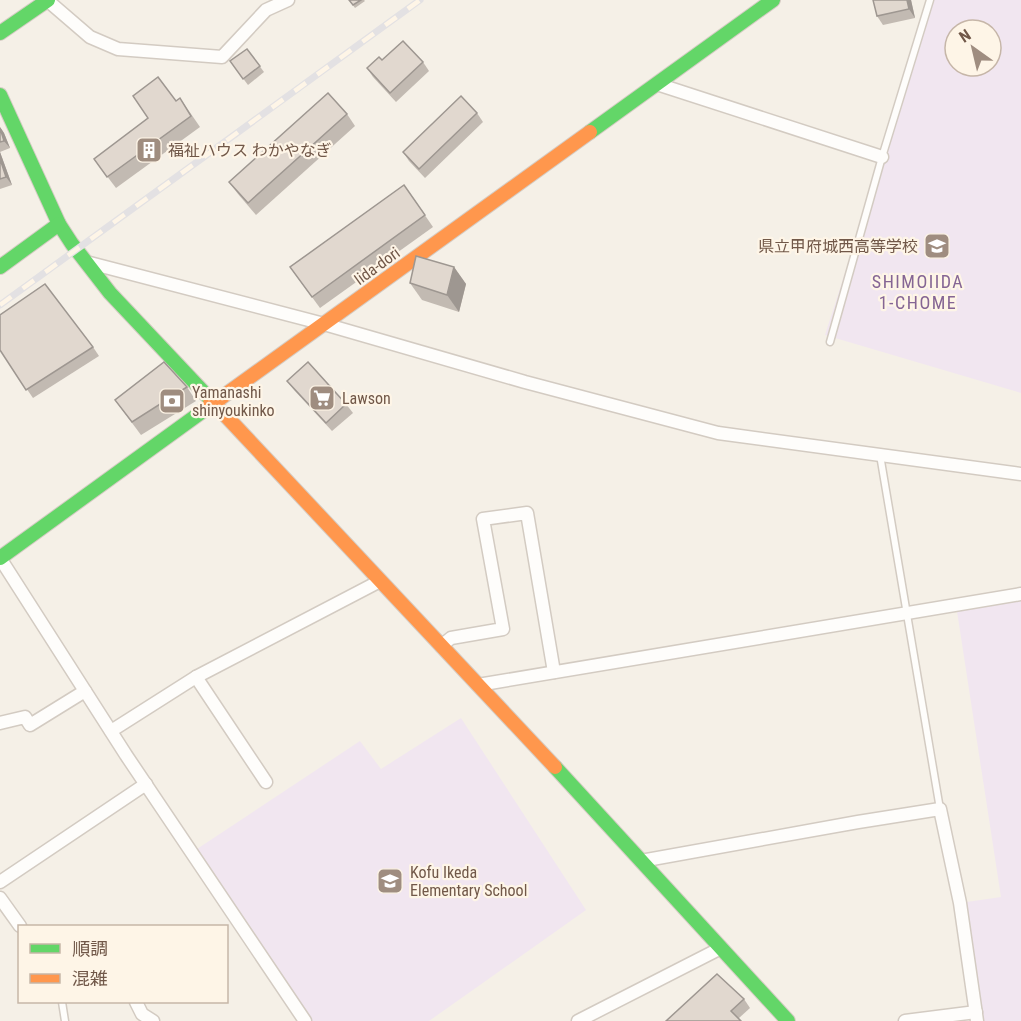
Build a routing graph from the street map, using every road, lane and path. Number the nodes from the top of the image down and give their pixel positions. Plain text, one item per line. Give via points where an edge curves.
1 (47, 0) edge
2 (288, 0) edge
3 (773, 0) edge
4 (930, 0) edge
5 (0, 33) edge
6 (657, 84) junction
7 (0, 95) edge
8 (882, 158) junction
9 (59, 224) junction
10 (86, 262) junction
11 (0, 267) edge
12 (324, 324) junction
13 (830, 342) dead end
14 (213, 402) junction
15 (880, 455) junction
16 (1021, 474) edge
17 (0, 558) edge
18 (380, 580) junction
19 (1021, 594) edge
20 (906, 613) junction
21 (441, 646) junction
22 (554, 672) junction
23 (196, 677) junction
24 (478, 685) junction
25 (86, 691) junction
26 (0, 723) edge
27 (111, 731) junction
28 (266, 782) dead end
29 (146, 784) junction
30 (940, 809) junction
31 (640, 861) junction
32 (0, 882) edge
33 (0, 898) edge
34 (19, 925) edge
35 (721, 948) junction
36 (62, 1003) edge
37 (136, 1003) edge
38 (976, 1016) edge
39 (65, 1021) edge
40 (153, 1021) edge
41 (304, 1021) edge
42 (578, 1021) edge
43 (788, 1021) edge
44 (905, 1021) edge

1 - 2 street via 90,37 118,49 222,57 266,10
1 - 5 street
3 - 6 street, Iida-dori
4 - 8 lane
6 - 8 street
6 - 12 street, Iida-dori
7 - 9 street
8 - 13 lane
9 - 10 street
9 - 11 street
10 - 12 street
10 - 14 street
12 - 14 street, Iida-dori
12 - 15 street via 718,434
14 - 17 street, Iida-dori
14 - 18 street
15 - 16 street
15 - 20 lane
17 - 25 street
18 - 21 street
18 - 23 street
19 - 20 street
20 - 22 street
20 - 30 lane
21 - 22 street via 451,638 503,629 483,519 526,513
21 - 24 street
22 - 24 street
23 - 27 street
23 - 28 street
24 - 31 street
25 - 26 street via 30,725 25,717
25 - 27 street
27 - 29 street
29 - 32 street
29 - 41 street
30 - 31 street
30 - 38 street via 960,903
31 - 35 street
33 - 34 street
35 - 42 street
35 - 43 street
36 - 39 lane
37 - 40 street via 142,1014
38 - 44 street

